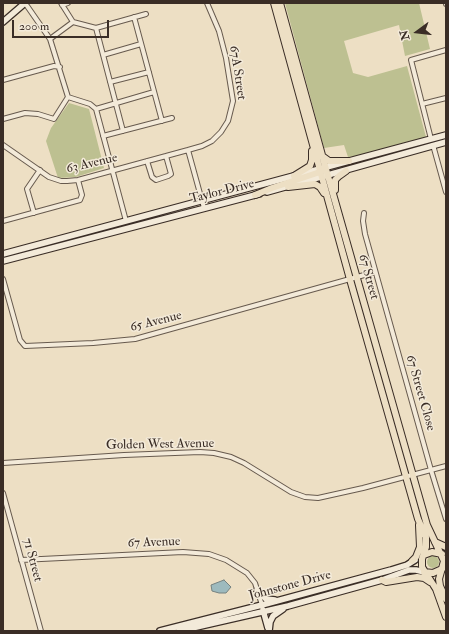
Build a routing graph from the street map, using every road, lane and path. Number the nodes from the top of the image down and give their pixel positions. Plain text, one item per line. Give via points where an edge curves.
1 (25, 3) edge
2 (68, 3) edge
3 (207, 3) edge
4 (274, 3) edge
5 (280, 3) edge
6 (62, 4) edge
7 (146, 14) dead end
8 (134, 17) junction
9 (3, 22) edge
10 (73, 22) junction
11 (96, 28) junction
12 (50, 39) junction
13 (142, 44) junction
14 (446, 50) edge
15 (103, 55) junction
16 (60, 67) junction
17 (148, 72) junction
18 (3, 80) edge
19 (110, 82) junction
20 (154, 92) junction
21 (68, 97) junction
22 (446, 98) edge
23 (115, 102) junction
24 (422, 104) junction
25 (96, 109) junction
26 (172, 118) dead end
27 (3, 119) edge
28 (162, 121) junction
29 (123, 131) junction
30 (446, 135) edge
31 (103, 136) junction
32 (431, 139) junction
33 (312, 142) junction
34 (446, 142) edge
35 (3, 145) edge
36 (433, 146) junction
37 (188, 150) junction
38 (322, 155) junction
39 (166, 156) junction
40 (148, 161) junction
41 (349, 161) junction
42 (40, 170) junction
43 (112, 170) junction
44 (346, 171) junction
45 (323, 172) junction
46 (294, 176) junction
47 (78, 180) junction
48 (444, 180) edge
49 (288, 187) junction
50 (446, 192) edge
51 (255, 195) junction
52 (328, 200) junction
53 (201, 201) junction
54 (336, 206) junction
55 (204, 208) junction
56 (34, 213) junction
57 (364, 213) dead end
58 (3, 221) edge
59 (126, 221) junction
60 (3, 254) edge
61 (3, 261) edge
62 (375, 272) junction
63 (353, 278) junction
64 (3, 279) edge
65 (3, 462) edge
66 (446, 466) edge
67 (431, 470) junction
68 (409, 476) junction
69 (3, 493) edge
70 (418, 519) junction
71 (446, 519) edge
72 (435, 542) junction
73 (446, 547) edge
74 (444, 554) edge
75 (424, 555) junction
76 (21, 560) junction
77 (412, 561) junction
78 (444, 568) edge
79 (424, 572) junction
80 (382, 580) junction
81 (434, 584) junction
82 (258, 590) junction
83 (446, 599) edge
84 (282, 600) junction
85 (262, 605) junction
86 (288, 606) junction
87 (264, 612) junction
88 (446, 617) edge
89 (41, 631) edge
90 (160, 631) edge
91 (179, 631) edge
92 (269, 631) edge

1 - 9 main road
1 - 12 street
2 - 6 street
3 - 37 street, 67A Street via 219,31 226,58 232,106 228,121 221,132 207,144
4 - 33 main road, 67 Street
5 - 38 main road, 67 Street
6 - 10 street
7 - 8 street
8 - 11 street
8 - 13 street
10 - 11 street
10 - 12 street
11 - 15 street
12 - 16 street
13 - 15 street
13 - 17 street
14 - 24 street via 411,60
15 - 19 street
16 - 18 street via 54,66
16 - 21 street
17 - 19 street
17 - 20 street
19 - 23 street
20 - 23 street
20 - 28 street
21 - 25 street via 90,104
21 - 27 street via 54,119 25,113
22 - 24 street
23 - 25 street
23 - 29 street
24 - 32 street
25 - 31 street
26 - 28 street
28 - 29 street
29 - 31 street
30 - 32 main road, Taylor Drive
31 - 43 street
32 - 41 main road, Taylor Drive
33 - 45 main road, 67 Street
33 - 46 main road via 310,166
34 - 36 main road, Taylor Drive
35 - 42 street, 63 Avenue
36 - 44 main road, Taylor Drive
36 - 48 street
37 - 39 street, 63 Avenue
37 - 53 street
38 - 41 main road via 329,161
38 - 45 main road, 67 Street
39 - 40 street, 63 Avenue
39 - 40 street via 171,172 161,179 152,178
40 - 43 street, 63 Avenue
41 - 45 main road, Taylor Drive
42 - 47 street, 63 Avenue via 49,177 61,181
42 - 56 street via 27,189
43 - 47 street, 63 Avenue
43 - 59 street
44 - 45 main road, Taylor Drive
44 - 54 main road via 335,183
45 - 46 main road, Taylor Drive
45 - 49 main road, Taylor Drive
45 - 51 main road
45 - 52 main road, 67 Street
45 - 54 main road, 67 Street
46 - 53 main road, Taylor Drive
47 - 56 street via 82,194 80,200
48 - 50 street
49 - 51 main road, Taylor Drive
49 - 52 main road via 315,184
51 - 55 main road, Taylor Drive
52 - 63 main road, 67 Street
53 - 55 street
53 - 59 main road, Taylor Drive
54 - 63 main road, 67 Street
55 - 61 main road, Taylor Drive
56 - 58 street
57 - 62 street, 67 Street Close via 365,234
59 - 60 main road, Taylor Drive
62 - 63 street
62 - 67 street, 67 Street Close
63 - 64 street, 65 Avenue via 135,339 25,346 20,340
63 - 68 main road, 67 Street
65 - 68 street, Golden West Avenue via 214,453 244,463 291,492 304,497 318,498
66 - 67 street, Golden West Avenue
67 - 68 street, Golden West Avenue
67 - 71 street, 67 Street Close
68 - 70 main road, 67 Street
68 - 72 main road, 67 Street
69 - 76 street, 71 Street
70 - 75 main road, 67 Street via 426,537
70 - 77 main road via 420,547
72 - 73 main road
72 - 74 main road, 67 Street
74 - 75 main road via 432,552
74 - 78 main road
75 - 77 main road, Johnstone Drive
75 - 79 main road
76 - 82 street, 67 Avenue via 203,553 226,560 243,570
76 - 89 street, 71 Street
77 - 84 main road, Johnstone Drive via 391,570
78 - 79 main road via 433,573
78 - 83 main road via 440,582
79 - 80 main road, Johnstone Drive via 409,570
79 - 81 main road
80 - 81 main road via 386,582 417,577
80 - 86 main road, Johnstone Drive
81 - 88 main road
82 - 84 main road via 266,598
82 - 85 street, 67 Avenue
84 - 85 main road, Johnstone Drive
85 - 87 main road
85 - 90 main road, Johnstone Drive
86 - 87 main road, Johnstone Drive
86 - 92 main road via 273,616
87 - 91 main road, Johnstone Drive
87 - 92 main road

